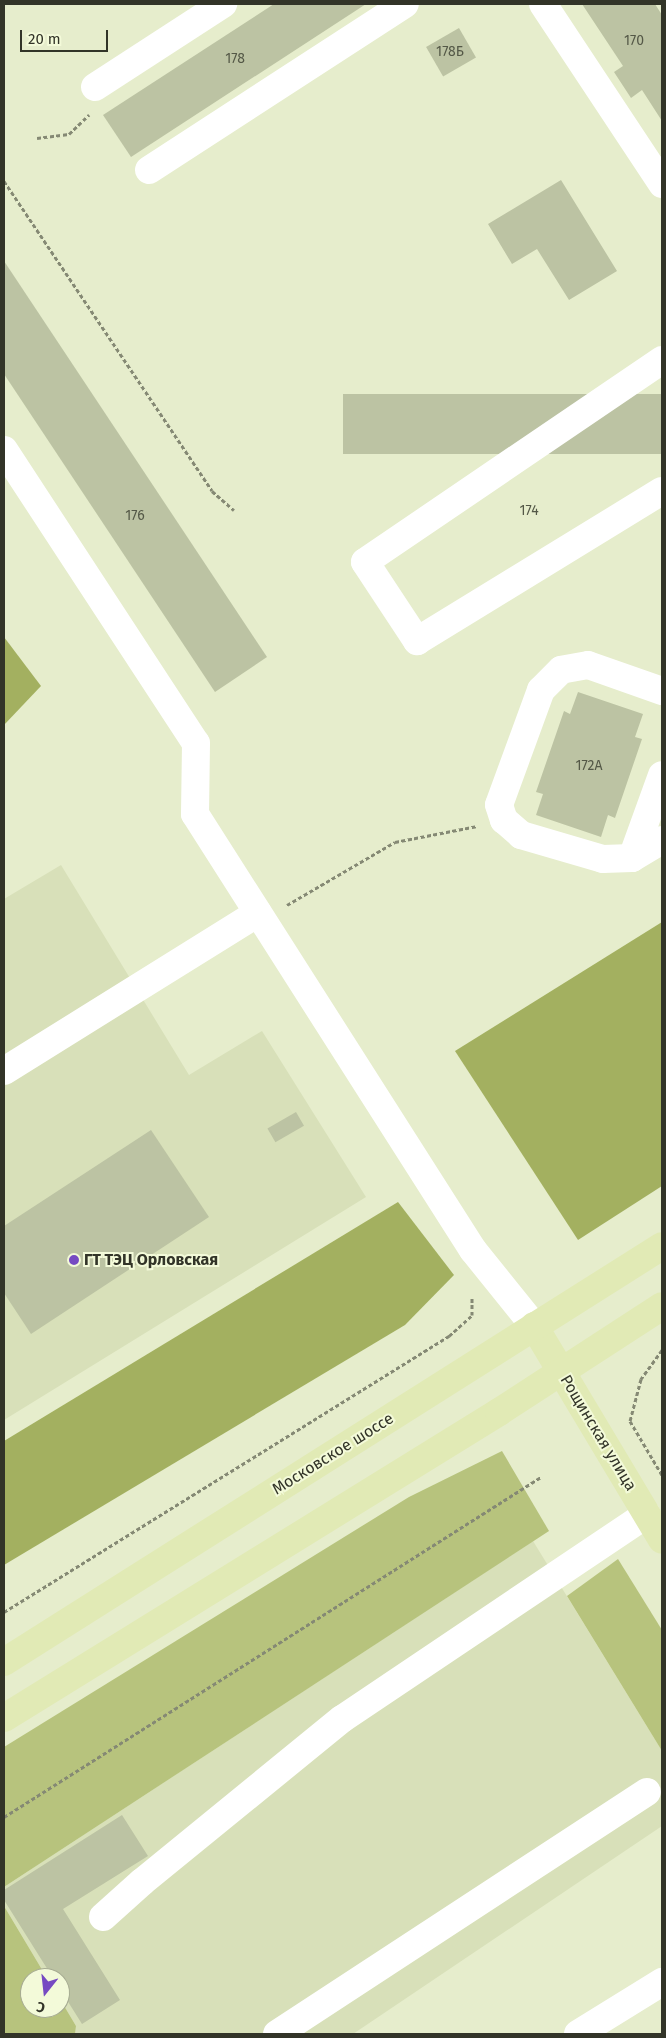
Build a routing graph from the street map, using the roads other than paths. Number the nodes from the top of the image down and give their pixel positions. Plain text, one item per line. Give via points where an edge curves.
1 (223, 4) edge
2 (405, 4) edge
3 (543, 4) edge
4 (95, 87) road end
5 (149, 170) dead end
6 (662, 184) edge
7 (662, 360) edge
8 (4, 450) edge
9 (662, 491) edge
10 (662, 691) edge
11 (662, 775) edge
12 (662, 840) edge
13 (632, 858) junction
14 (260, 917) junction
15 (4, 1071) edge
16 (662, 1246) edge
17 (662, 1306) edge
18 (534, 1326) junction
19 (562, 1372) junction
20 (647, 1514) junction
21 (662, 1540) edge
22 (4, 1662) edge
23 (4, 1718) edge
24 (646, 1792) dead end
25 (103, 1917) dead end
26 (662, 1982) edge
27 (277, 2034) edge
28 (578, 2034) edge

1 - 4 street
2 - 5 street
3 - 6 street
7 - 9 street via 366,562 417,642
8 - 14 street via 196,743 195,814
10 - 13 street via 588,664 561,670 541,690 499,805 504,820 521,835 603,860
11 - 13 street
12 - 13 street
14 - 15 street
14 - 18 street via 472,1250
16 - 18 main road, Московское шоссе
17 - 19 main road
18 - 19 main road, Рощинская улица
18 - 22 main road, Московское шоссе
19 - 20 main road, Рощинская улица
19 - 23 main road
20 - 21 main road, Рощинская улица
20 - 25 street via 342,1719
24 - 27 street
26 - 28 street

